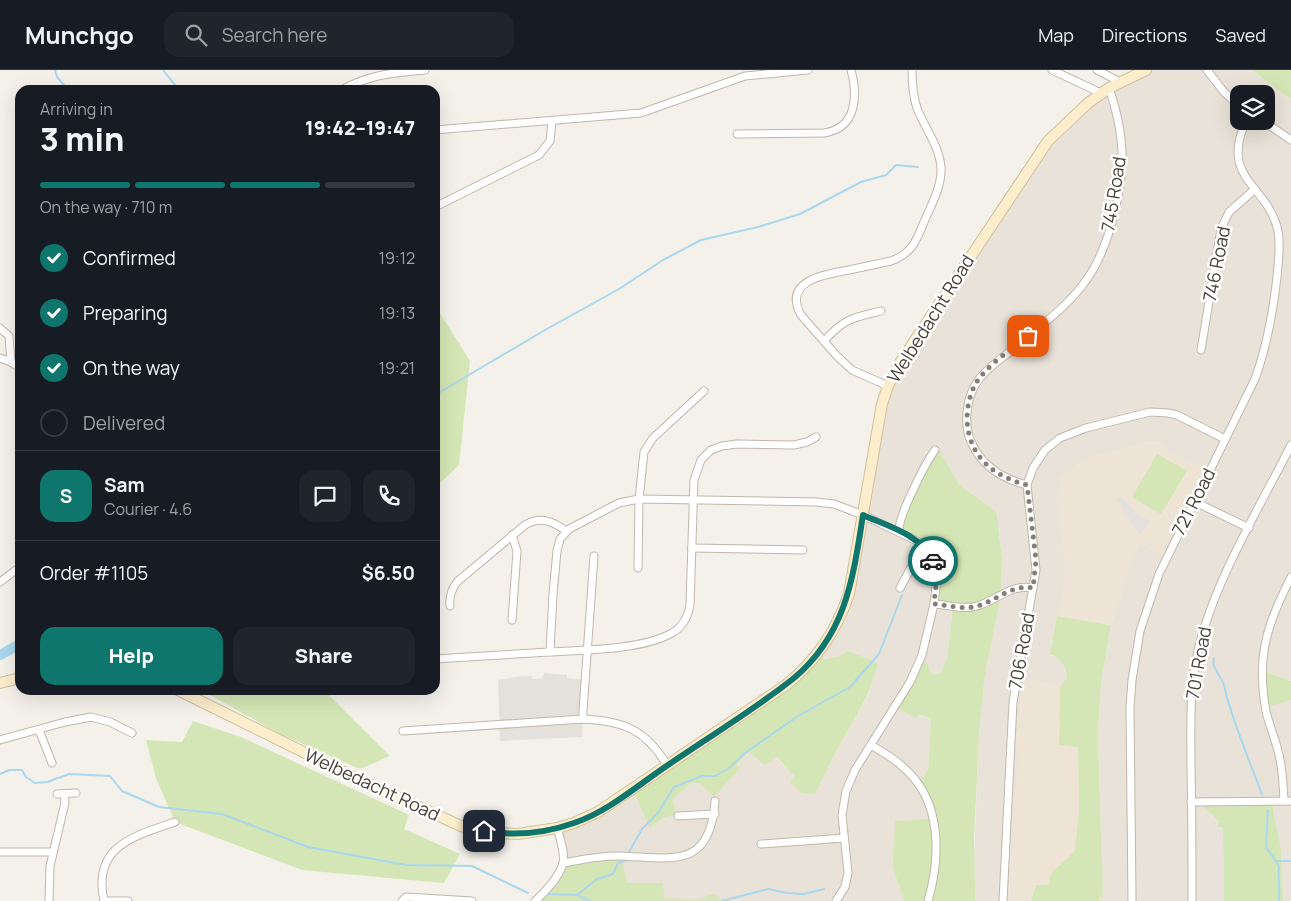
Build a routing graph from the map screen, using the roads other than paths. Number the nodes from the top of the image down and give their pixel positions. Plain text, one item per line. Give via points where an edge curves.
1 (425, 70) edge
2 (808, 70) edge
3 (851, 70) edge
4 (912, 70) edge
5 (1052, 70) edge
6 (1097, 70) edge
7 (1146, 70) edge
8 (1207, 70) edge
9 (1120, 82) junction
10 (352, 85) edge
11 (1105, 90) junction
12 (1230, 98) edge
13 (552, 121) junction
14 (1275, 129) edge
15 (440, 130) edge
16 (1243, 130) edge
17 (736, 134) dead end
18 (1291, 140) edge
19 (1254, 190) junction
20 (440, 204) edge
21 (881, 311) dead end
22 (0, 328) edge
23 (824, 342) junction
24 (1201, 350) dead end
25 (0, 358) edge
26 (11, 362) junction
27 (15, 365) edge
28 (888, 386) junction
29 (704, 391) dead end
30 (816, 437) dead end
31 (1225, 439) junction
32 (1291, 445) edge
33 (935, 450) dead end
34 (1027, 485) junction
35 (640, 499) junction
36 (693, 500) junction
37 (1195, 502) junction
38 (863, 515) junction
39 (1249, 528) junction
40 (566, 531) junction
41 (899, 532) junction
42 (512, 535) junction
43 (692, 548) junction
44 (925, 548) junction
45 (803, 550) dead end
46 (594, 556) dead end
47 (638, 568) dead end
48 (15, 570) edge
49 (1291, 577) edge
50 (0, 582) edge
51 (900, 588) dead end
52 (1033, 588) junction
53 (934, 604) junction
54 (450, 606) dead end
55 (512, 620) dead end
56 (588, 651) junction
57 (550, 652) junction
58 (440, 659) edge
59 (15, 679) edge
60 (0, 683) edge
61 (188, 695) edge
62 (584, 719) junction
63 (39, 730) junction
64 (402, 731) dead end
65 (132, 733) dead end
66 (0, 740) edge
67 (871, 745) junction
68 (52, 763) dead end
69 (667, 765) junction
70 (76, 793) dead end
71 (716, 801) dead end
72 (1287, 801) edge
73 (1191, 802) junction
74 (714, 814) junction
75 (678, 816) dead end
76 (175, 822) dead end
77 (557, 828) junction
78 (844, 838) junction
79 (761, 844) dead end
80 (0, 852) edge
81 (52, 852) junction
82 (563, 863) junction
83 (49, 901) edge
84 (106, 901) edge
85 (128, 901) edge
86 (402, 901) edge
87 (472, 901) edge
88 (535, 901) edge
89 (836, 901) edge
90 (928, 901) edge
91 (1003, 901) edge
92 (1132, 901) edge
93 (1192, 901) edge

1 - 10 street via 382,74
2 - 13 street via 745,76 641,113
3 - 17 street via 854,107 848,119 832,132
4 - 23 street via 915,103 940,161 936,192 915,244 902,257 825,274 812,278 800,288 797,297 799,311
5 - 11 street
6 - 9 street
7 - 9 street, Welbedacht Road
8 - 12 street
9 - 11 street, Welbedacht Road
11 - 28 street, Welbedacht Road via 1077,111 1040,151 908,349
11 - 34 street, 745 Road via 1119,127 1122,152 1107,242 1079,291 981,376 968,402 967,425 975,451 988,467 1008,480
13 - 15 street
13 - 20 street via 550,141 539,155
14 - 18 street
16 - 19 street, 721 Road via 1238,158 1243,174
19 - 24 street, 746 Road via 1230,212 1221,229
19 - 31 street, 721 Road via 1272,214 1278,234 1276,290 1261,363
21 - 23 street via 850,318
22 - 26 street via 9,336
23 - 28 street via 852,370
25 - 26 street
26 - 27 street
28 - 38 street, Welbedacht Road via 877,429
29 - 35 street via 646,448
30 - 36 street via 794,445 738,444 715,448 704,456 698,467
31 - 34 street, 706 Road via 1177,415 1160,412 1138,414 1060,438 1038,458
31 - 37 street, 721 Road
32 - 39 street, 701 Road
33 - 41 street via 901,519
34 - 52 street, 706 Road via 1036,560
35 - 36 street
35 - 40 street via 619,503
35 - 47 street
36 - 38 street via 825,502
36 - 43 street
37 - 39 street
37 - 92 street, 721 Road via 1159,574 1145,612 1136,654 1130,708
38 - 41 street
38 - 69 street, Welbedacht Road via 849,594 839,620 822,648 786,684
39 - 73 street, 701 Road via 1214,601 1198,652 1191,707
40 - 42 street via 550,521 539,520
40 - 57 street via 557,551
41 - 44 street
42 - 54 street via 458,580 449,600
42 - 55 street via 517,555
43 - 45 street
43 - 56 street via 690,605 678,629 655,640
44 - 51 street
44 - 53 street via 936,569
46 - 56 street
48 - 50 street
49 - 72 street via 1267,634 1262,676 1266,713 1282,767
52 - 53 street via 1012,590 971,608
52 - 91 street, 706 Road via 1013,702
53 - 67 street via 916,670
56 - 57 street
56 - 62 street
57 - 58 street
59 - 60 street
61 - 77 street, Welbedacht Road via 449,822 507,834
62 - 64 street
62 - 69 street via 614,722 632,729 651,742
63 - 65 street via 91,717
63 - 66 street
63 - 68 street
67 - 78 street via 846,791 842,809
67 - 90 street via 904,767 929,804 936,829 936,846
69 - 77 street, Welbedacht Road via 598,812
70 - 81 street via 60,794 65,803
71 - 74 street
72 - 73 street
73 - 93 street, 701 Road
74 - 75 street
74 - 82 street via 706,841 688,854 652,858 601,857
76 - 84 street via 134,836 114,851 103,875
77 - 82 street
78 - 79 street
78 - 89 street via 847,878
80 - 81 street
81 - 83 street
82 - 88 street
84 - 85 street
86 - 87 street via 406,897

